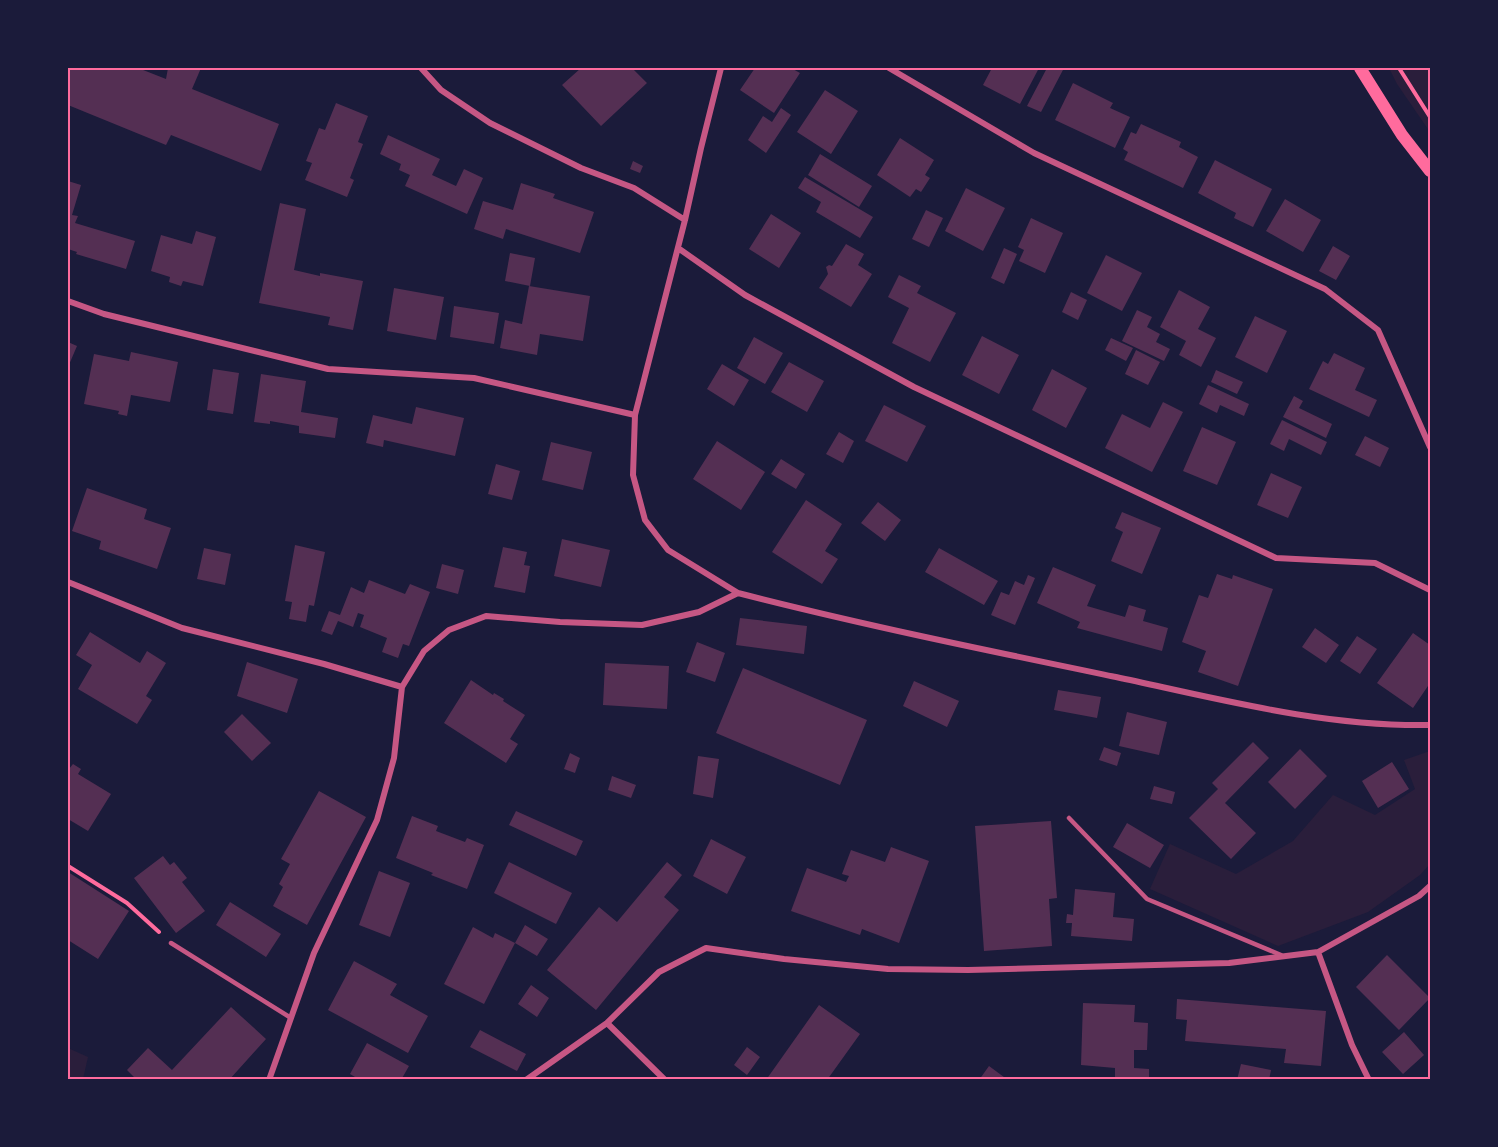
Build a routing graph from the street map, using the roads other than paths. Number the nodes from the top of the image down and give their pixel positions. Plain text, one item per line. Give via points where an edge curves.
1 (421, 68) edge
2 (721, 68) edge
3 (890, 68) edge
4 (1360, 68) edge
5 (1431, 171) edge
6 (685, 220) junction
7 (678, 248) junction
8 (68, 301) edge
9 (635, 415) junction
10 (1431, 447) edge
11 (68, 582) edge
12 (1431, 590) edge
13 (738, 593) junction
14 (402, 687) junction
15 (1431, 725) edge
16 (1069, 818) dead end
17 (1431, 886) edge
18 (171, 943) road end
19 (1318, 952) junction
20 (1285, 956) junction
21 (292, 1018) junction
22 (607, 1023) junction
23 (269, 1080) edge
24 (526, 1080) edge
25 (665, 1080) edge
26 (1369, 1080) edge

1 - 6 street via 441,90 490,123 581,168 634,188
2 - 6 street
3 - 10 street via 1034,153 1325,289 1378,330
4 - 5 main road via 1402,135
6 - 7 street
7 - 9 street
7 - 12 street via 745,295 914,387 1276,558 1375,563
8 - 9 street via 104,314 328,369 474,378
9 - 13 street via 633,474 645,520 668,550
11 - 14 street via 182,628
13 - 14 street via 699,612 642,625 486,616 448,630 424,651
13 - 15 street via 928,639 1218,699 1323,718
14 - 21 street via 394,758 377,820 314,952
16 - 20 lane via 1147,899
17 - 19 street
18 - 21 lane
19 - 20 street
19 - 26 street
20 - 22 street via 1217,963 888,969 706,948 659,972
21 - 23 street
22 - 24 street
22 - 25 street

